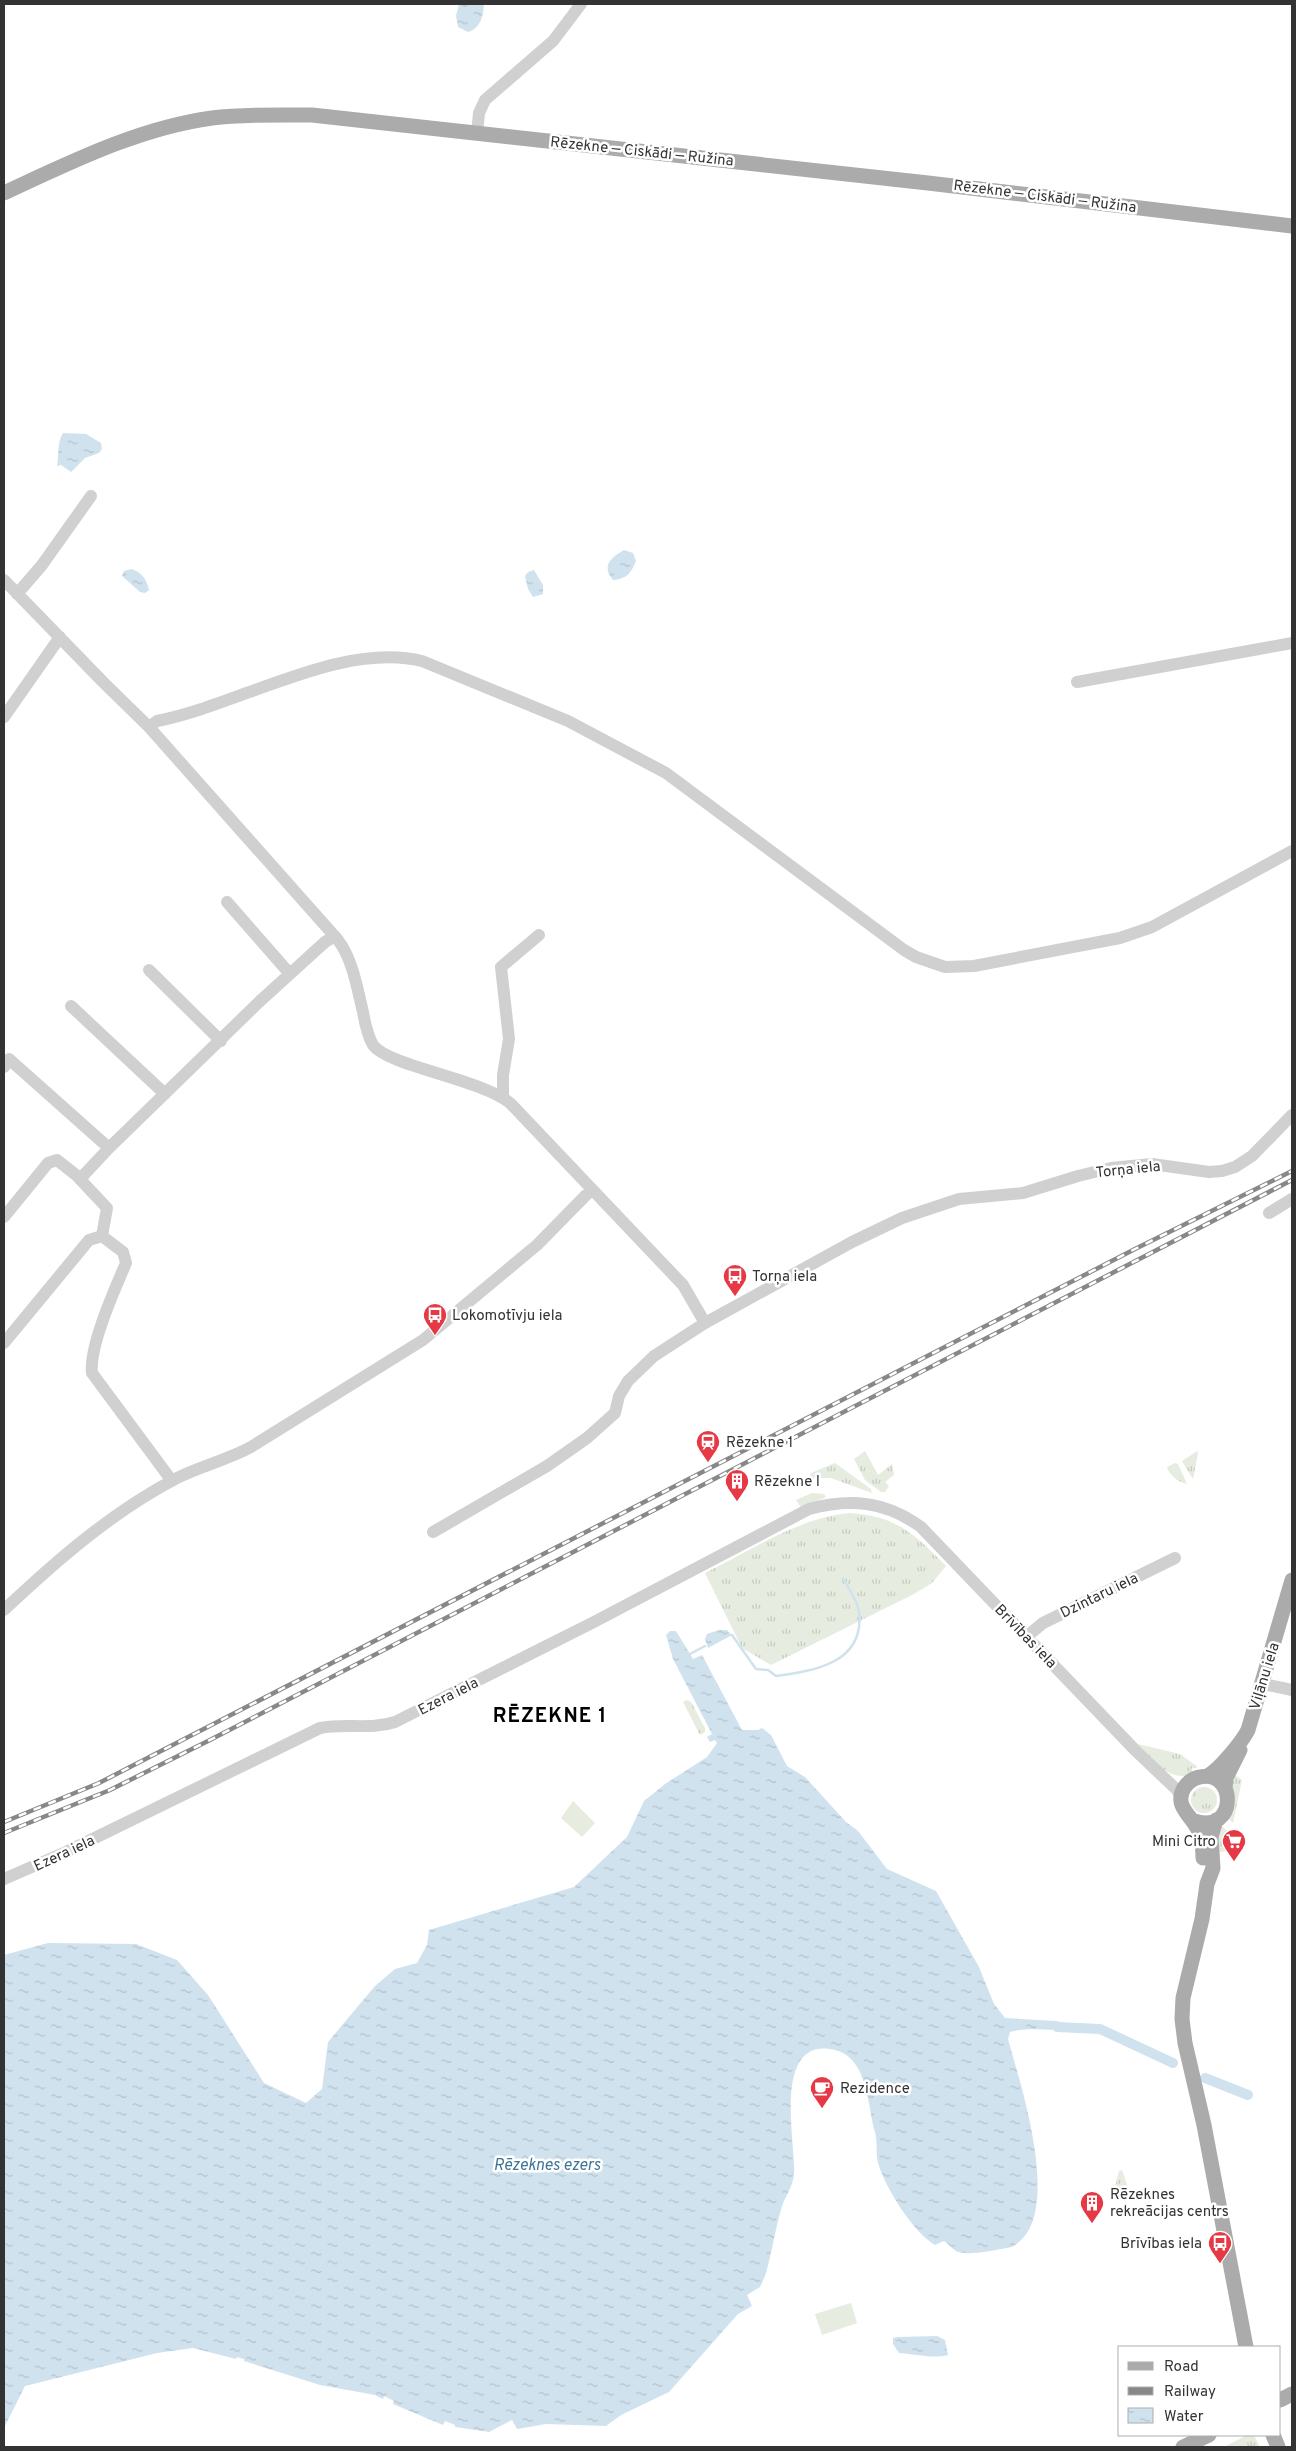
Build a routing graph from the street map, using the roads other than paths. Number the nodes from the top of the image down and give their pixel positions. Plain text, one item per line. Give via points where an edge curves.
1 (580, 4) edge
2 (477, 133) junction
3 (4, 193) edge
4 (1292, 226) edge
5 (91, 496) dead end
6 (4, 580) edge
7 (17, 594) junction
8 (60, 638) junction
9 (1292, 642) edge
10 (1077, 682) dead end
11 (4, 717) edge
12 (150, 727) junction
13 (1292, 852) edge
14 (227, 902) dead end
15 (539, 935) dead end
16 (335, 936) junction
17 (148, 970) dead end
18 (290, 974) junction
19 (71, 1006) dead end
20 (221, 1041) junction
21 (4, 1067) edge
22 (165, 1094) junction
23 (503, 1097) junction
24 (1292, 1114) edge
25 (109, 1148) junction
26 (80, 1179) junction
27 (592, 1189) junction
28 (1292, 1198) edge
29 (1269, 1213) dead end
30 (4, 1217) edge
31 (102, 1236) junction
32 (705, 1324) junction
33 (4, 1342) edge
34 (172, 1481) junction
35 (886, 1508) joint
36 (432, 1532) dead end
37 (1175, 1558) dead end
38 (1292, 1580) edge
39 (4, 1610) edge
40 (1026, 1637) junction
41 (1263, 1684) junction
42 (1292, 1690) edge
43 (1241, 1742) junction
44 (1160, 1773) junction
45 (1200, 1778) junction
46 (1225, 1788) junction
47 (1181, 1797) junction
48 (1216, 1820) junction
49 (1194, 1821) junction
50 (4, 1880) edge
51 (1207, 1884) junction
52 (1246, 2346) edge
53 (1207, 2436) edge
54 (1182, 2447) edge

1 - 2 street via 553,41 485,100 478,113
2 - 3 main road, Rēzekne — Ciskādi — Ružina via 312,115 262,114 213,118 130,138
2 - 4 main road, Rēzekne — Ciskādi — Ružina
5 - 7 street
6 - 7 street
7 - 8 street
8 - 11 street
8 - 12 street
9 - 10 street
12 - 13 street via 157,721 323,668 374,658 403,657 422,661 568,721 666,773 904,950 945,967 974,966 1120,938 1152,927
12 - 16 street
14 - 18 street
15 - 23 street via 501,967 509,1039
16 - 18 street
16 - 23 street via 347,955 370,1038 378,1050
17 - 20 street
18 - 20 street
19 - 22 street
20 - 22 street
21 - 25 street via 9,1060
22 - 25 street
23 - 27 street
24 - 32 street, Torņa iela via 1252,1156 1222,1171 1152,1164 1111,1168 1023,1193 959,1199 928,1208 852,1242
25 - 26 street
26 - 30 street via 61,1161 51,1161
26 - 31 street via 107,1208
27 - 32 street via 683,1285
27 - 34 street via 537,1245 423,1340 251,1447
28 - 29 street
31 - 33 street via 85,1243
31 - 34 street via 123,1252 126,1263 95,1349 92,1373
32 - 36 street, Torņa iela via 654,1356 637,1371 619,1396 615,1413 587,1438 548,1466
34 - 39 street via 70,1549
35 - 40 street, Brīvības iela via 921,1527
35 - 50 street, Ezera iela via 850,1502 809,1509 395,1722 376,1727 334,1725 320,1728
37 - 40 street, Dzintaru iela via 1043,1623
38 - 41 main road, Viļānu iela
40 - 44 street, Brīvības iela
41 - 42 street
41 - 43 main road, Viļānu iela
43 - 45 main road via 1216,1771
43 - 46 main road
44 - 45 street via 1180,1780
44 - 47 street, Brīvības iela
45 - 46 main road via 1215,1779
45 - 47 main road via 1185,1786
46 - 48 main road via 1227,1807
47 - 49 main road via 1184,1811
48 - 49 main road via 1209,1823
48 - 51 main road via 1211,1838 1213,1868
49 - 51 main road via 1201,1839
51 - 52 main road via 1182,2019
53 - 54 main road

